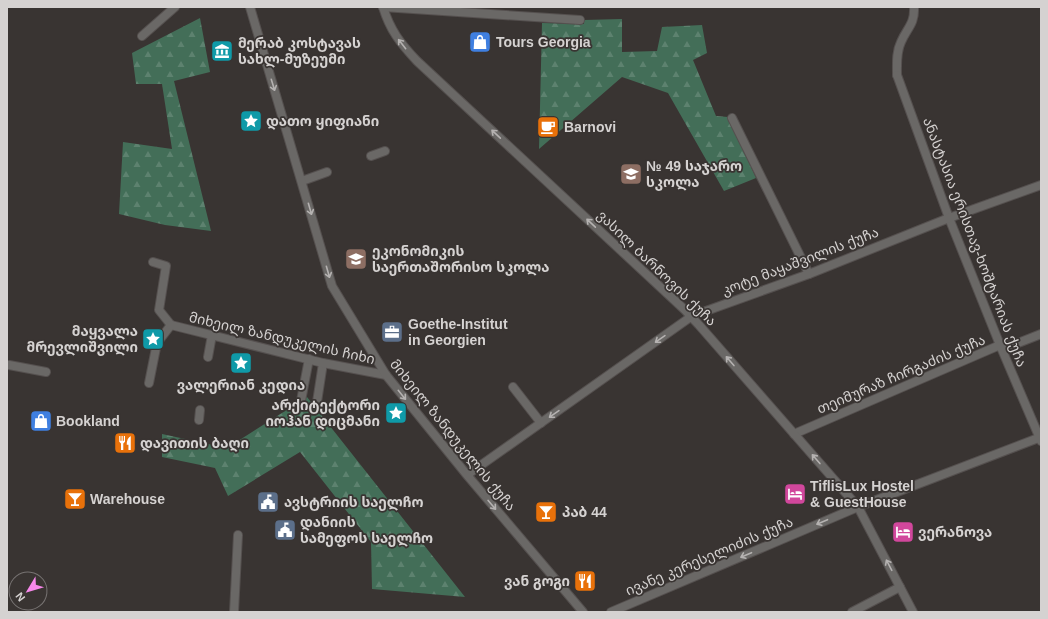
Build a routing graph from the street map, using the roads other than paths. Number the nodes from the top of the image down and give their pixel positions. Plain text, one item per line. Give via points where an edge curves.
1 (175, 7) edge
2 (250, 7) edge
3 (383, 7) edge
4 (914, 7) edge
5 (580, 20) dead end
6 (142, 36) dead end
7 (732, 118) dead end
8 (385, 151) dead end
9 (371, 156) dead end
10 (327, 172) dead end
11 (302, 182) junction
12 (1041, 185) edge
13 (949, 218) junction
14 (153, 262) dead end
15 (809, 274) junction
16 (692, 316) junction
17 (171, 325) junction
18 (1041, 334) edge
19 (212, 335) junction
20 (1000, 345) junction
21 (208, 357) dead end
22 (309, 360) junction
23 (323, 363) junction
24 (9, 365) dead end
25 (46, 372) dead end
26 (386, 375) junction
27 (149, 383) dead end
28 (514, 387) dead end
29 (317, 402) dead end
30 (300, 406) dead end
31 (200, 410) dead end
32 (199, 420) dead end
33 (541, 423) junction
34 (794, 434) junction
35 (1041, 438) edge
36 (467, 475) junction
37 (858, 507) junction
38 (238, 536) dead end
39 (900, 587) junction
40 (234, 612) edge
41 (583, 612) edge
42 (612, 612) edge
43 (852, 612) edge
44 (913, 612) edge

1 - 6 street
2 -> 11 street, მიხეილ ზანდუკელის ქუჩა
3 - 5 street
16 -> 3 street, ვასილ ბარნოვის ქუჩა via 417,61 402,45 388,23
4 - 13 street, ანასტასია ერისთავ-ხოშტარიას ქუჩა via 914,18 900,43 897,75
7 - 15 street
8 - 9 street
10 - 11 street
11 -> 26 street, მიხეილ ზანდუკელის ქუჩა via 332,286
12 - 13 street, კოტე მაყაშვილის ქუჩა
13 - 15 street, კოტე მაყაშვილის ქუჩა
13 - 20 street, ანასტასია ერისთავ-ხოშტარიას ქუჩა
14 - 17 street via 166,266 159,310
15 - 16 street, კოტე მაყაშვილის ქუჩა
16 -> 33 street, კოტე მაყაშვილის ქუჩა
34 -> 16 street, ვასილ ბარნოვის ქუჩა
17 - 19 street, მიხეილ ზანდუკელის ჩიხი
17 - 27 street via 157,342
18 - 20 street, თეიმურაზ ჩირგაძის ქუჩა via 1013,345
19 - 21 street
19 - 22 street, მიხეილ ზანდუკელის ჩიხი
20 - 34 street, თეიმურაზ ჩირგაძის ქუჩა
20 - 35 street, ანასტასია ერისთავ-ხოშტარიას ქუჩა
22 - 23 street, მიხეილ ზანდუკელის ჩიხი
22 - 30 street
23 - 26 street, მიხეილ ზანდუკელის ჩიხი
23 - 29 street
24 - 25 street
26 -> 36 street, მიხეილ ზანდუკელის ქუჩა
28 - 33 street
31 - 32 street
33 - 36 street, კოტე მაყაშვილის ქუჩა
37 -> 34 street, ვასილ ბარნოვის ქუჩა
35 - 37 street, ივანე კერესელიძის ქუჩა
36 -> 41 street, მიხეილ ზანდუკელის ქუჩა
39 -> 37 street, ვასილ ბარნოვის ქუჩა
37 -> 42 street, ივანე კერესელიძის ქუჩა
38 - 40 street
39 - 43 street
39 - 44 street, ვასილ ბარნოვის ქუჩა

